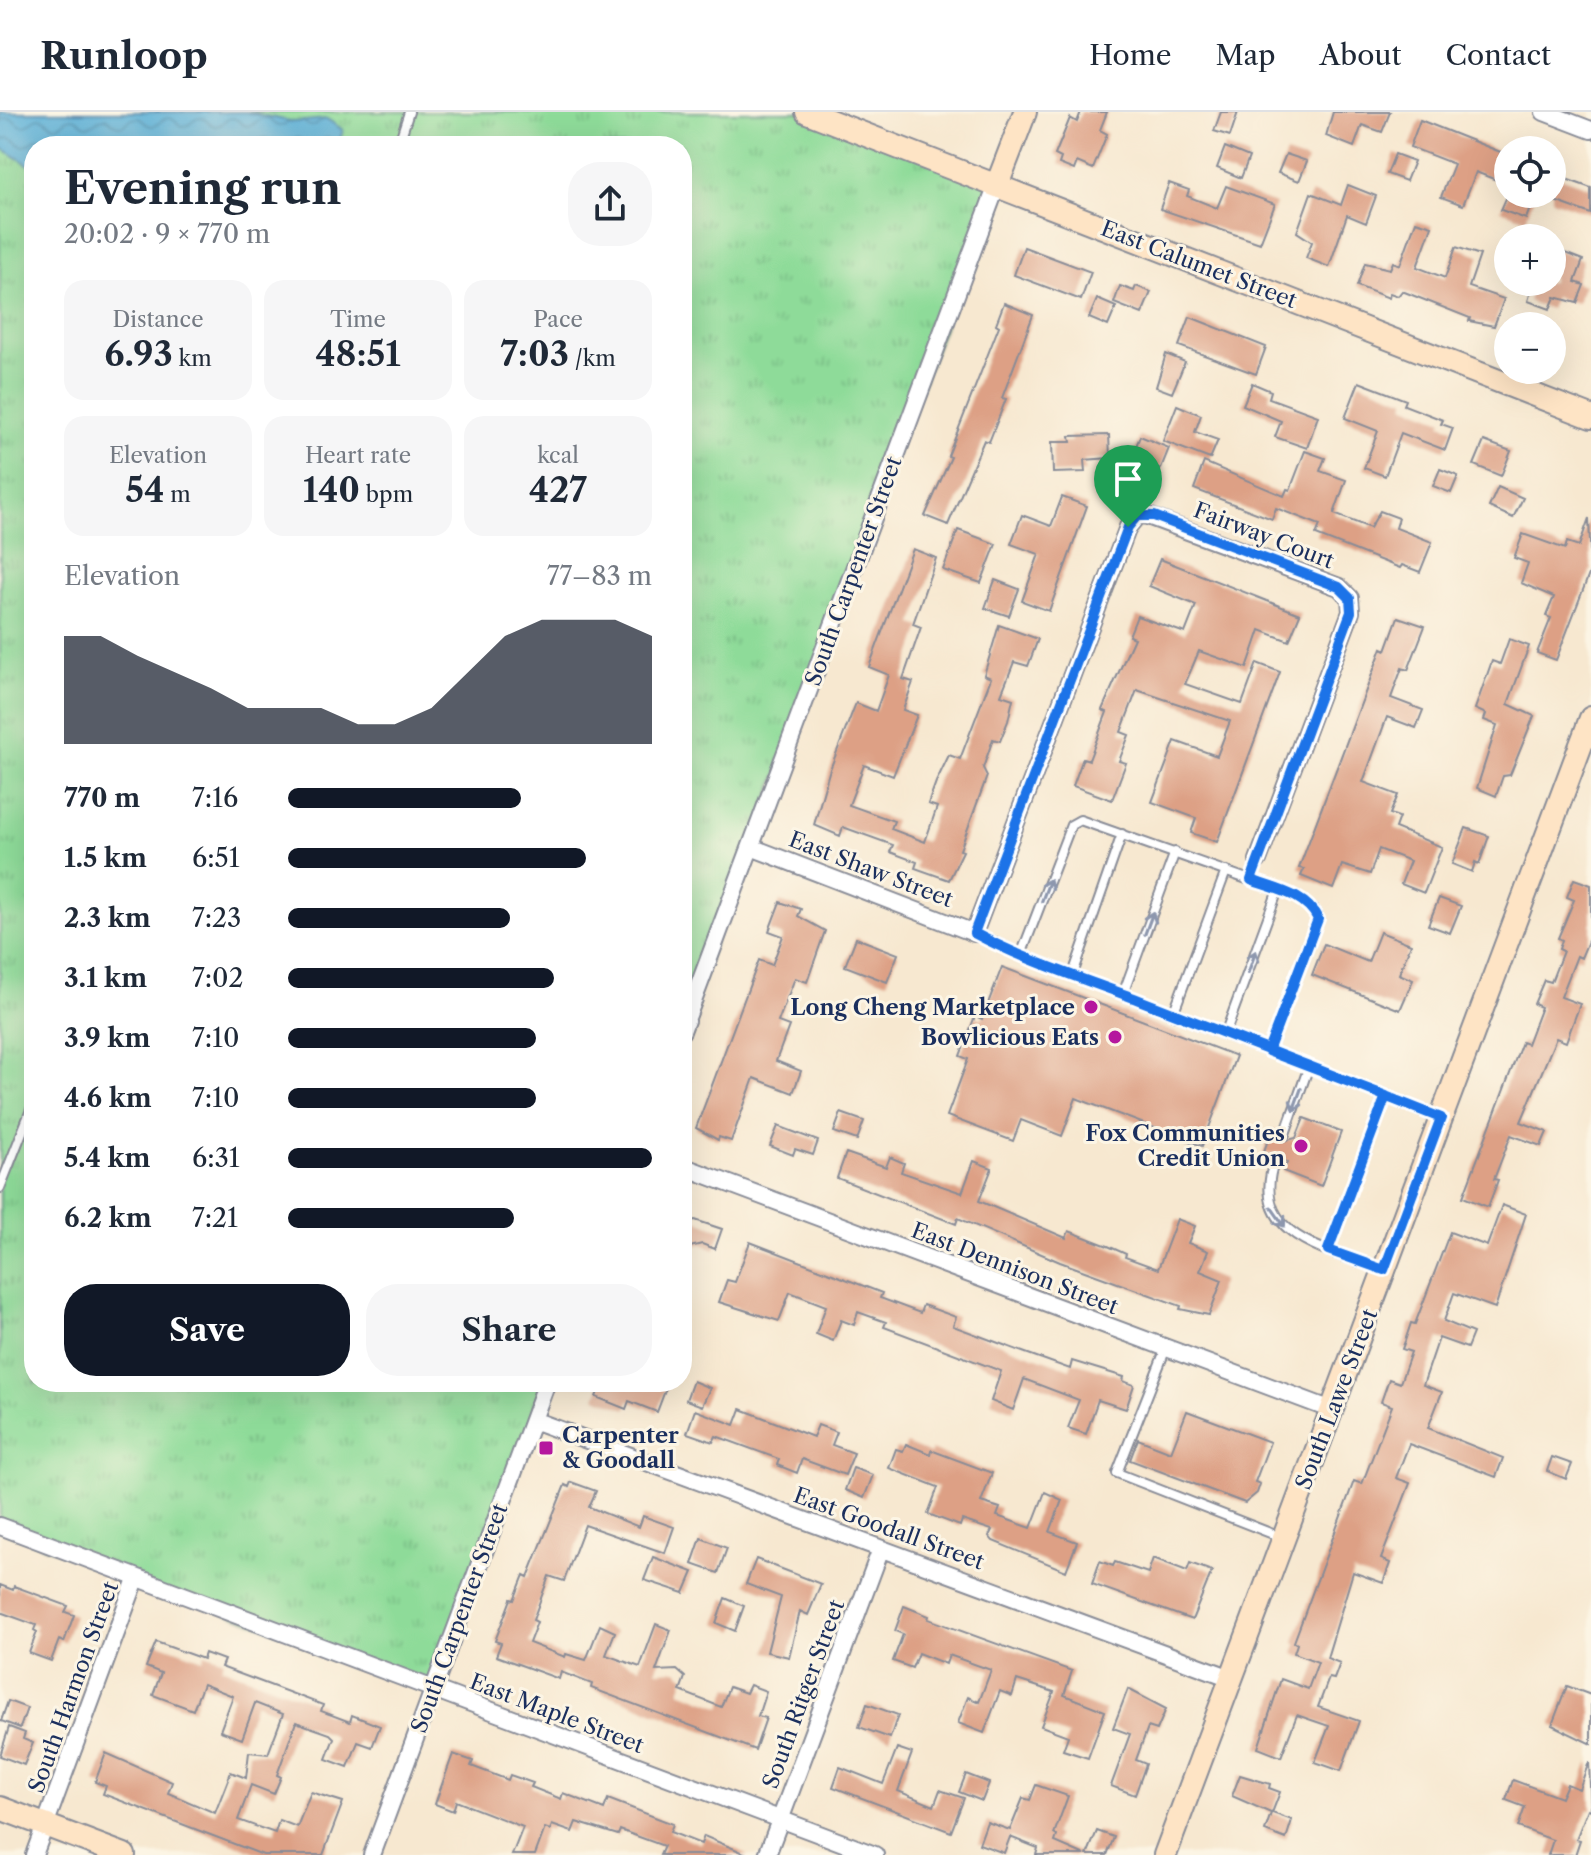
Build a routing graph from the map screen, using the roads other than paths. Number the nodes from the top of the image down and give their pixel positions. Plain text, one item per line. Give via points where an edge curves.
1 (409, 112) edge
2 (807, 112) edge
3 (1025, 112) edge
4 (1544, 112) edge
5 (1591, 130) edge
6 (401, 136) edge
7 (997, 185) junction
8 (1591, 417) edge
9 (1591, 718) edge
10 (1122, 834) junction
11 (751, 847) junction
12 (1175, 852) junction
13 (1258, 860) joint
14 (1226, 871) junction
15 (1251, 880) junction
16 (1278, 890) junction
17 (974, 933) junction
18 (1021, 955) junction
19 (1073, 974) junction
20 (1123, 994) junction
21 (692, 1004) edge
22 (1173, 1014) junction
23 (1225, 1034) junction
24 (1268, 1051) junction
25 (1309, 1066) junction
26 (1386, 1096) junction
27 (1441, 1118) junction
28 (24, 1127) edge
29 (1285, 1134) dead end
30 (1275, 1159) dead end
31 (692, 1170) edge
32 (0, 1188) edge
33 (1328, 1250) junction
34 (1384, 1270) junction
35 (1166, 1348) junction
36 (543, 1392) edge
37 (1332, 1410) junction
38 (533, 1420) junction
39 (0, 1526) edge
40 (1284, 1538) junction
41 (881, 1549) junction
42 (136, 1579) junction
43 (1231, 1678) junction
44 (432, 1689) junction
45 (0, 1808) edge
46 (780, 1820) junction
47 (45, 1825) junction
48 (34, 1855) edge
49 (124, 1855) edge
50 (372, 1855) edge
51 (767, 1855) edge
52 (875, 1855) edge
53 (1165, 1855) edge

1 - 6 lane
2 - 7 main road, East Calumet Street
3 - 7 main road, South Carpenter Street
4 - 5 street
7 - 8 main road, East Calumet Street
7 - 11 street, South Carpenter Street
9 - 27 main road, South Lawe Street
10 - 12 lane
18 -> 10 lane via 1071,825 1080,820
10 - 19 lane
11 - 17 street, East Shaw Street
11 - 21 street, South Carpenter Street
12 - 14 lane
20 -> 12 lane
13 - 15 lane
13 - 17 street, Fairway Court via 1351,612 1350,598 1339,587 1154,516 1137,516 1128,527
14 - 15 lane
14 - 22 lane
15 - 16 lane
23 -> 16 lane
16 - 24 lane via 1313,909 1318,919
17 - 18 lane
18 - 19 lane
19 - 20 lane
20 - 22 lane
22 - 23 lane
23 - 24 lane
24 - 25 lane
25 - 26 lane
25 -> 29 lane
26 - 27 lane
26 - 33 lane
27 - 34 main road, South Lawe Street
28 - 32 lane
30 -> 33 lane via 1269,1175 1271,1208 1291,1235
31 - 35 street, East Dennison Street
33 - 34 lane
34 - 37 main road, South Lawe Street
35 - 37 street, East Dennison Street
35 - 40 lane via 1117,1473
36 - 38 street, South Carpenter Street
37 - 40 main road, South Lawe Street
38 - 41 street, East Goodall Street
38 - 44 street, South Carpenter Street
39 - 42 street, East Maple Street
40 - 43 main road, South Lawe Street
41 - 43 street, East Goodall Street
41 - 46 street, South Ritger Street
42 - 44 street, East Maple Street
42 - 47 street, South Harmon Street
43 - 53 main road, South Lawe Street
44 - 46 street, East Maple Street
44 - 50 street, South Carpenter Street
45 - 47 main road
46 - 51 street, South Ritger Street
46 - 52 street, East Maple Street
47 - 48 street, South Harmon Street
47 - 49 main road

